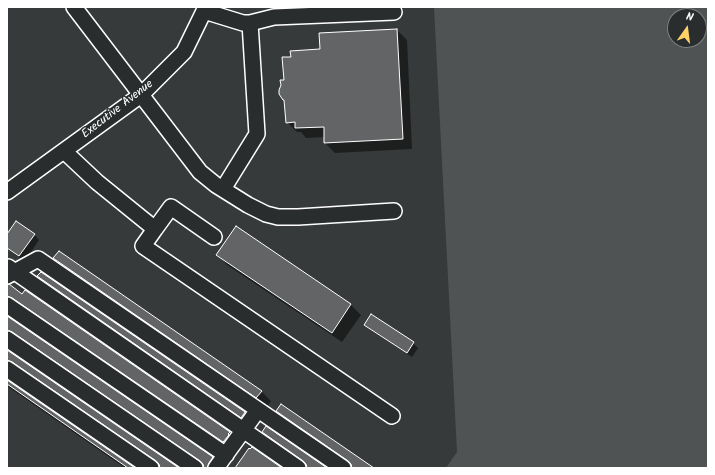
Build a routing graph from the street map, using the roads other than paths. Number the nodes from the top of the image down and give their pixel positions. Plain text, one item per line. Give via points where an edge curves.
1 (74, 7) edge
2 (205, 9) edge
3 (394, 12) dead end
4 (250, 23) junction
5 (141, 95) junction
6 (64, 150) junction
7 (223, 189) junction
8 (7, 192) edge
9 (394, 211) dead end
10 (155, 229) junction
11 (214, 237) dead end
12 (10, 272) edge
13 (7, 305) edge
14 (7, 339) edge
15 (7, 369) edge
16 (258, 410) junction
17 (392, 416) dead end
18 (243, 431) junction
19 (226, 455) junction
20 (152, 468) edge
21 (195, 468) edge
22 (216, 468) edge
23 (298, 468) edge
24 (343, 468) edge

1 - 5 street
2 - 4 street via 242,23
2 - 5 street, Executive Avenue via 184,52
3 - 4 street via 274,17
4 - 7 street via 257,134
5 - 6 street, Executive Avenue
5 - 7 street via 200,172
6 - 8 street, Executive Avenue
6 - 10 street via 97,182
7 - 9 street via 248,205 278,217
10 - 11 street via 171,207
10 - 17 street via 144,246
12 - 16 street via 38,259
12 - 18 street
13 - 19 street
14 - 21 street
15 - 20 street
16 - 18 street
16 - 24 street
18 - 19 street
18 - 23 street
19 - 22 street

